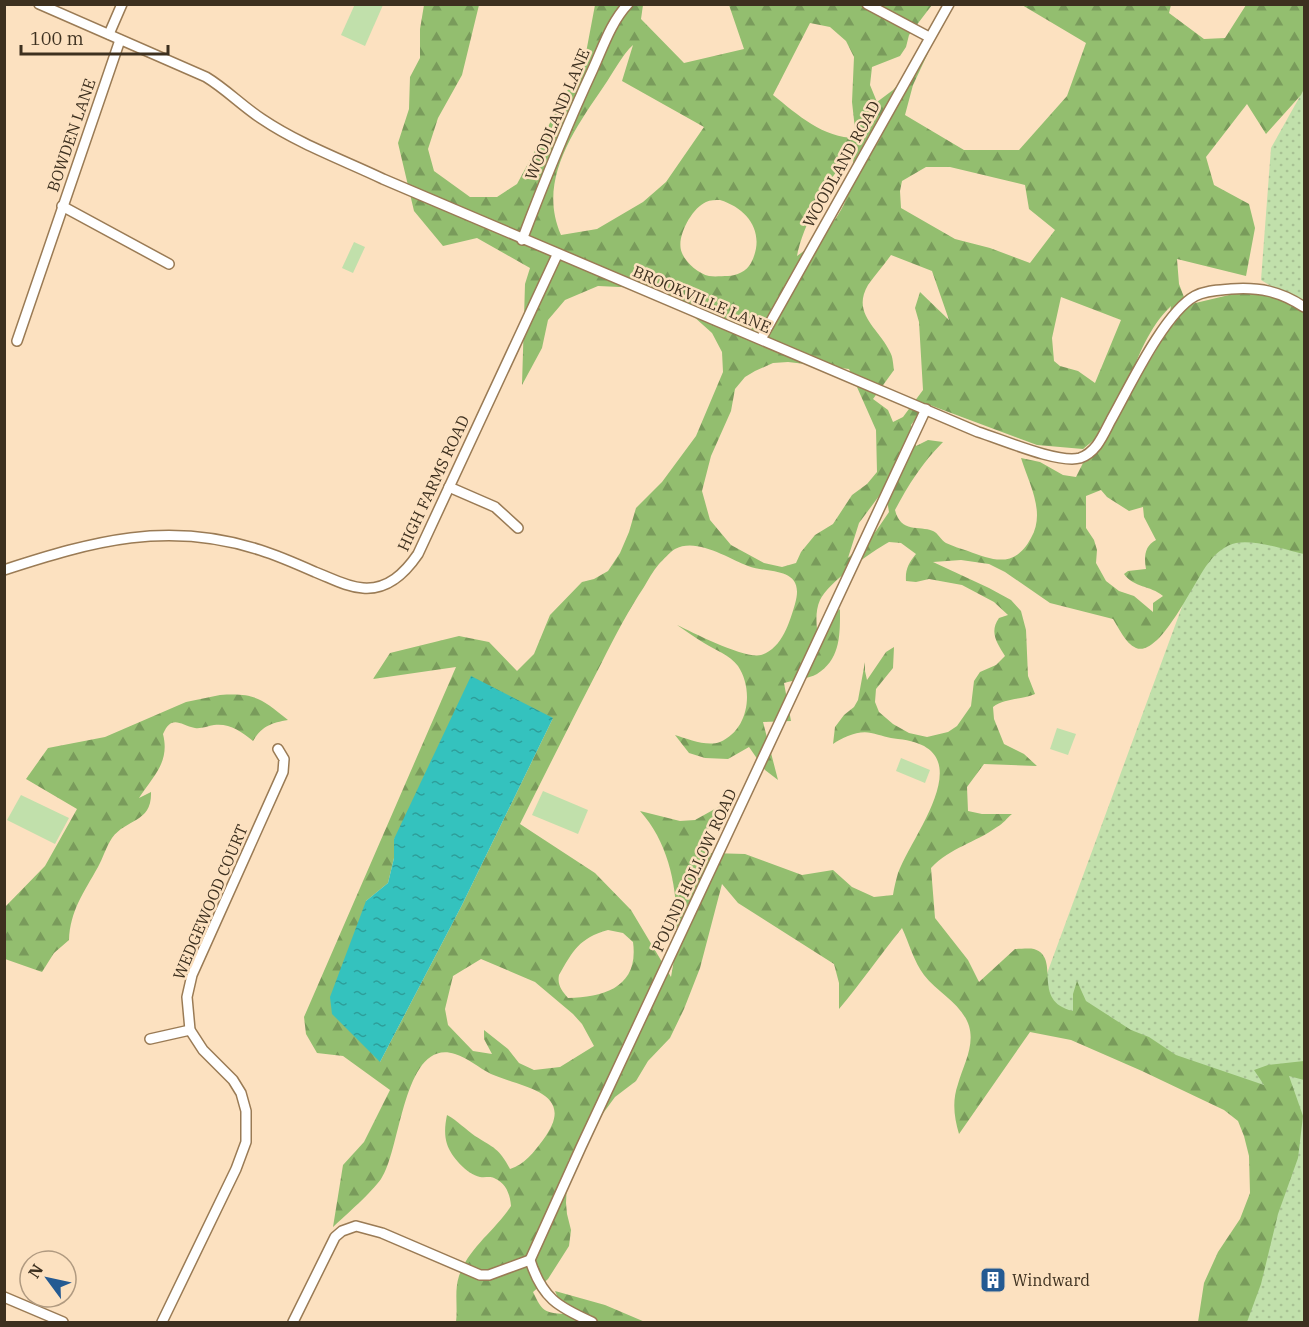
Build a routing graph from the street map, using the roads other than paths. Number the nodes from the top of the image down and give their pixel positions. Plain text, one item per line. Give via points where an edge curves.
1 (39, 4) edge
2 (122, 4) edge
3 (628, 4) edge
4 (867, 4) edge
5 (949, 4) edge
6 (110, 33) junction
7 (929, 38) junction
8 (120, 40) junction
9 (62, 206) junction
10 (522, 240) junction
11 (557, 255) junction
12 (169, 264) dead end
13 (1305, 307) edge
14 (761, 339) junction
15 (17, 342) dead end
16 (926, 409) junction
17 (449, 487) junction
18 (518, 528) dead end
19 (4, 570) edge
20 (278, 749) dead end
21 (190, 1030) junction
22 (150, 1040) dead end
23 (530, 1260) junction
24 (4, 1297) edge
25 (40, 1318) edge
26 (63, 1323) edge
27 (162, 1323) edge
28 (293, 1323) edge
29 (592, 1323) edge

1 - 6 street, BROOKVILLE LANE
2 - 6 street
3 - 10 street, WOODLAND LANE via 584,87
4 - 7 street
5 - 7 street, WOODLAND ROAD
6 - 8 street, BROOKVILLE LANE
7 - 14 street, WOODLAND ROAD
8 - 9 street, BOWDEN LANE
8 - 10 street, BROOKVILLE LANE via 206,77 288,134
9 - 12 street, BOWDEN LANE
9 - 15 street, BOWDEN LANE
10 - 11 street, BROOKVILLE LANE
11 - 14 street, BROOKVILLE LANE
11 - 17 street, HIGH FARMS ROAD
13 - 16 street, BROOKVILLE LANE via 1283,294 1250,287 1205,292 1184,303 1159,336 1099,443 1078,458 1064,459 1034,451
14 - 16 street, BROOKVILLE LANE
16 - 23 street, POUND HOLLOW ROAD
17 - 18 street via 495,507
17 - 19 street, HIGH FARMS ROAD via 408,569 395,580 375,588 348,586 243,545 187,536 122,537
20 - 21 street, WEDGEWOOD COURT via 284,759 283,772 192,975 187,997
21 - 22 street
21 - 27 street via 241,1093 246,1111 246,1142
23 - 28 street via 480,1275 382,1233 350,1227 335,1237
23 - 29 street via 546,1293 557,1304
24 - 25 street
25 - 26 street

